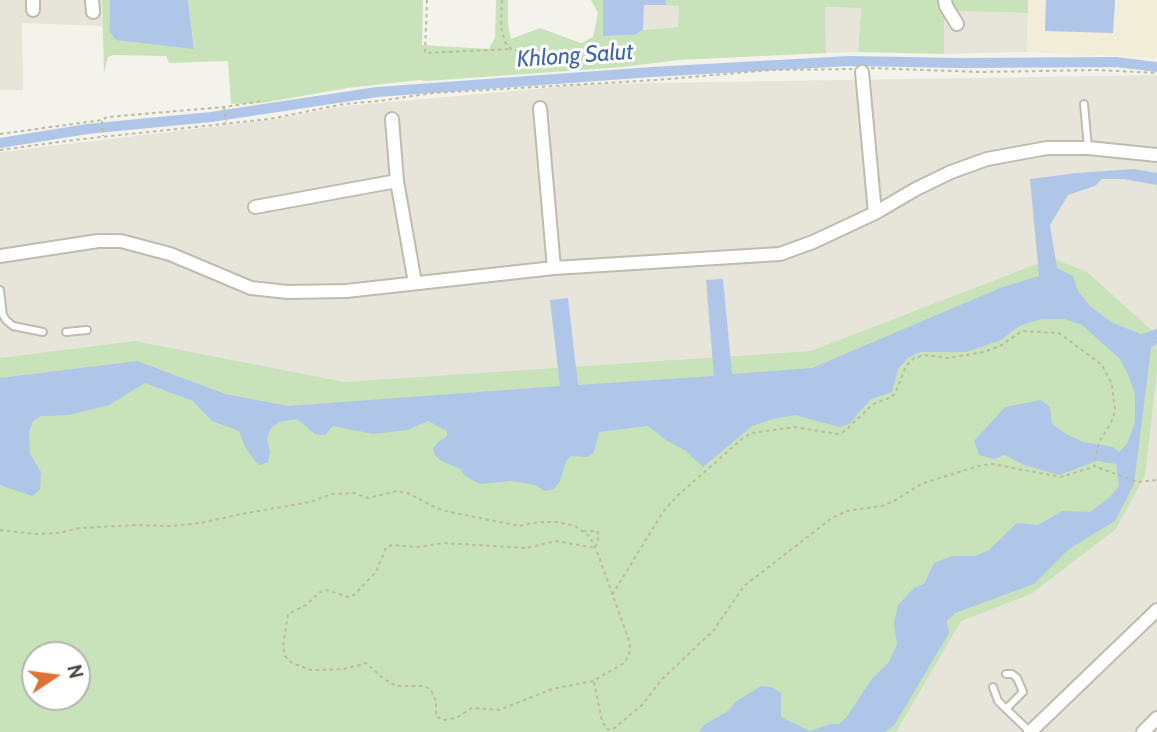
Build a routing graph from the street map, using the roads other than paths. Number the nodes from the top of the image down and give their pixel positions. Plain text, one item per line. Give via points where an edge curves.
1 (945, 0) edge
2 (957, 24) dead end
3 (864, 70) road end
4 (1084, 104) dead end
5 (540, 108) dead end
6 (392, 119) dead end
7 (1088, 148) junction
8 (1157, 155) edge
9 (397, 181) junction
10 (255, 207) dead end
11 (875, 213) junction
12 (0, 256) edge
13 (554, 268) junction
14 (415, 283) junction
15 (0, 290) edge
16 (1, 309) edge
17 (87, 330) dead end
18 (43, 332) dead end
19 (66, 332) dead end
20 (1155, 617) edge
21 (1006, 674) dead end
22 (993, 687) dead end
23 (1006, 709) junction
24 (1157, 718) edge
25 (1030, 732) edge
26 (1143, 732) edge

1 - 2 street
3 - 11 street
4 - 7 lane
5 - 13 street
6 - 9 street
7 - 8 street
7 - 11 street via 1047,148 987,159 951,172
9 - 10 street
9 - 14 street
11 - 13 street via 779,254
12 - 14 street via 121,241 170,254 251,288 346,291
13 - 14 street
15 - 16 lane
16 - 18 lane via 13,326
17 - 19 lane
20 - 25 street
21 - 23 lane via 1017,678 1023,692
22 - 23 lane
23 - 25 lane
24 - 26 street

